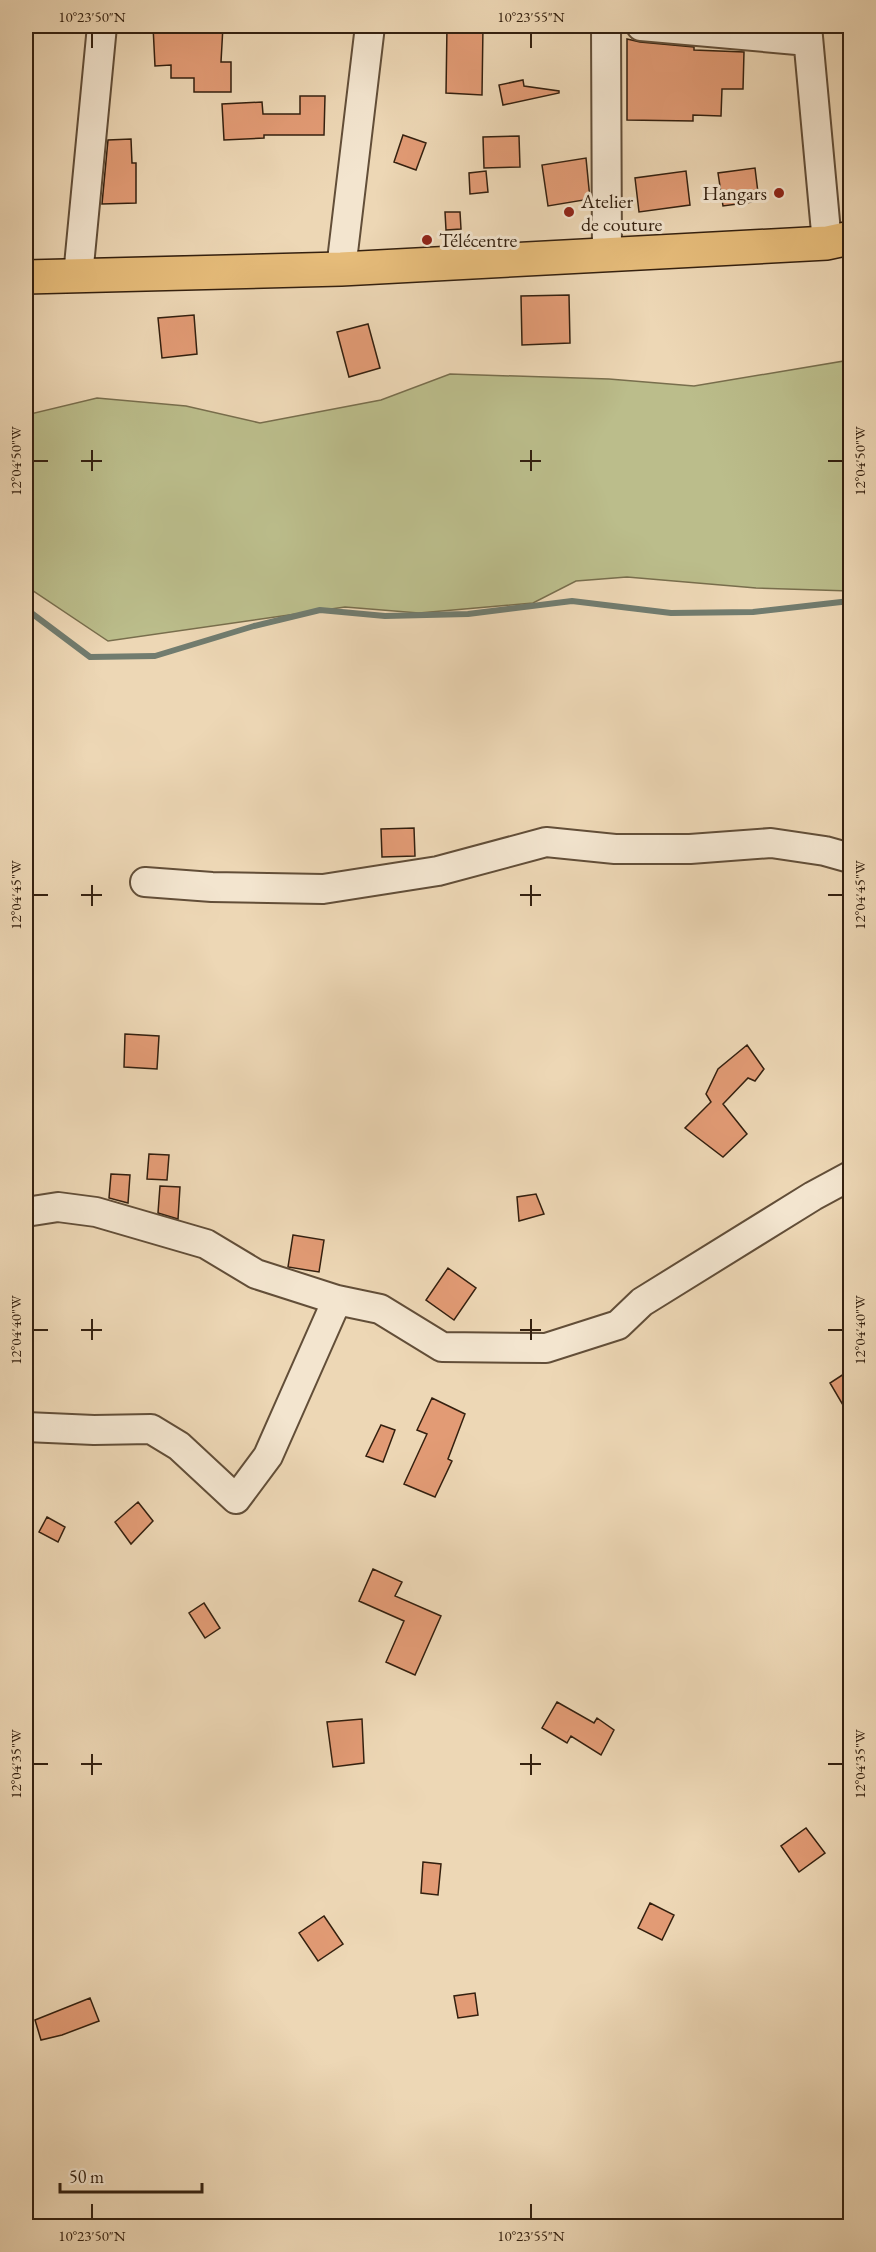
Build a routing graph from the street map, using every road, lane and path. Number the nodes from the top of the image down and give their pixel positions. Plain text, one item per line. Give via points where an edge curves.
1 (102, 26) edge
2 (370, 26) edge
3 (606, 26) edge
4 (641, 26) edge
5 (808, 33) edge
6 (839, 241) edge
7 (607, 256) junction
8 (341, 269) junction
9 (78, 276) junction
10 (26, 277) edge
11 (850, 858) edge
12 (145, 882) dead end
13 (850, 1176) edge
14 (26, 1212) edge
15 (337, 1300) junction
16 (26, 1427) edge

1 - 9 street
2 - 8 street
3 - 7 street
4 - 5 street
5 - 6 street
6 - 7 highway
7 - 8 highway
8 - 9 highway
9 - 10 highway
11 - 12 street via 771,843 615,849 546,842 438,871 322,889
13 - 15 street via 642,1302 618,1325 546,1348 442,1347 380,1309
14 - 15 street via 58,1207 96,1212 206,1244 256,1274
15 - 16 street via 268,1456 236,1499 179,1446 151,1429

